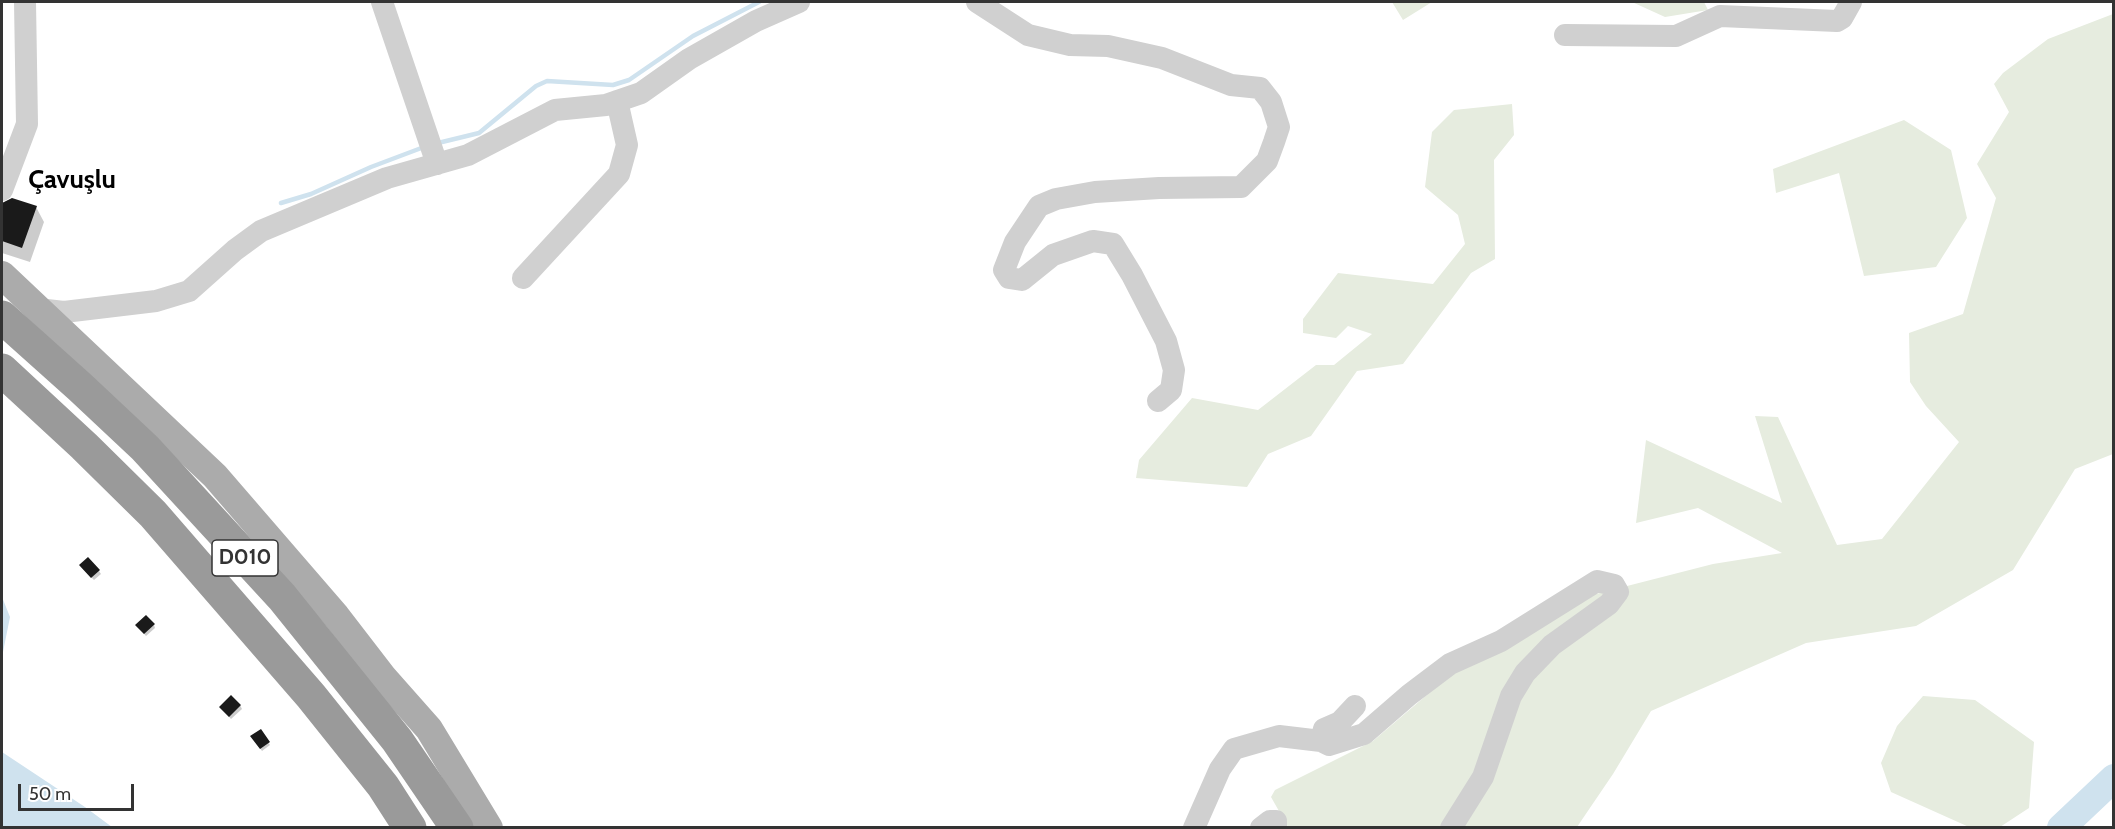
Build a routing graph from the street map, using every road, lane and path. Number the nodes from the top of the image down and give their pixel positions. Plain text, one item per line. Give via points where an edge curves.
1 (25, 2) edge
2 (382, 2) edge
3 (799, 2) edge
4 (977, 2) edge
5 (1851, 2) edge
6 (1565, 35) dead end
7 (617, 101) junction
8 (437, 164) junction
9 (2, 190) edge
10 (2, 275) edge
11 (523, 279) dead end
12 (38, 309) junction
13 (2, 317) edge
14 (6, 376) edge
15 (1158, 401) dead end
16 (1355, 706) dead end
17 (1321, 741) junction
18 (365, 764) junction
19 (387, 828) edge
20 (410, 828) edge
21 (457, 828) edge
22 (489, 828) edge
23 (1194, 828) edge
24 (1261, 828) edge
25 (1276, 828) edge
26 (1451, 828) edge

1 - 9 street via 27,124
2 - 8 street
3 - 7 street via 689,59 641,93
4 - 15 street via 1028,35 1162,58 1232,85 1260,88 1271,102 1279,127 1274,142 1267,161 1241,187 1095,192 1056,199 1039,206 1015,243 1004,270 1009,278 1022,280 1053,255 1093,241 1113,244 1166,341 1174,370 1171,390
5 - 6 street via 1837,21 1720,16 1676,36
7 - 8 street via 555,110 468,154
7 - 11 street via 627,144 619,174
8 - 12 street via 387,178 261,231 189,291 156,301 64,312
10 - 12 main road
12 - 22 main road via 215,476 429,729
13 - 21 highway, D010 via 145,448 282,597 397,740
14 - 18 highway, D010 via 153,514
16 - 17 street via 1340,722 1324,729
17 - 23 street via 1279,736 1234,749 1220,769
17 - 26 street via 1329,745 1364,734 1450,664 1502,641 1597,581 1614,585 1618,592 1609,604 1552,645 1525,673 1511,696 1484,777
18 - 19 highway
18 - 20 highway, D010
24 - 25 street via 1270,820 1276,821

